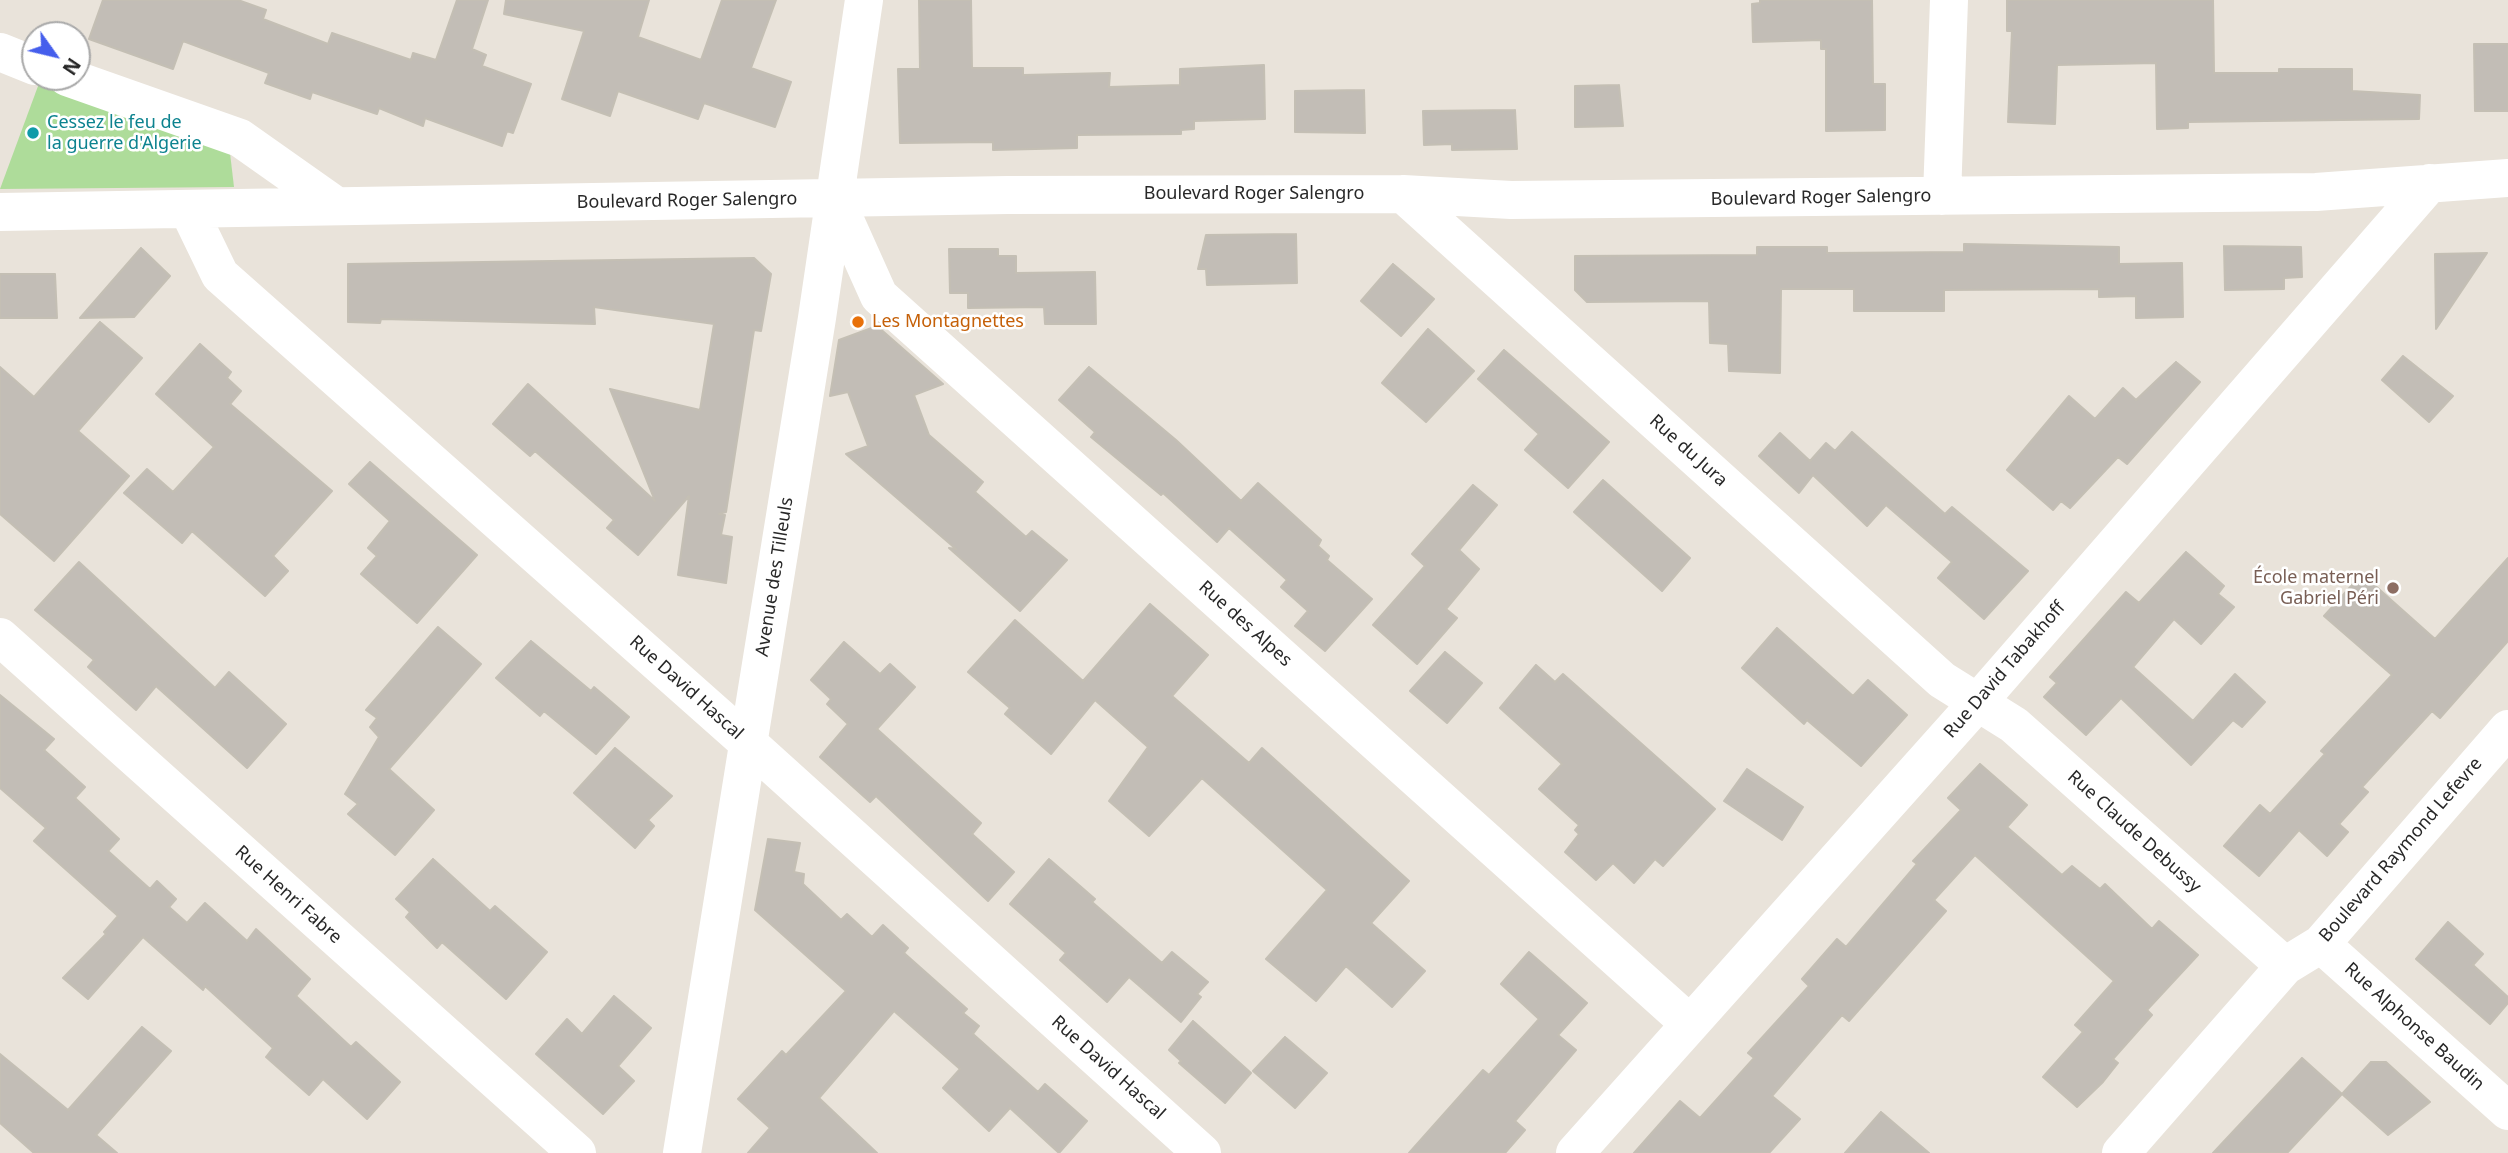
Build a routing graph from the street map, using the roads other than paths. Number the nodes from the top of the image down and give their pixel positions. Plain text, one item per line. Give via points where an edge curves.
1 (864, 0) edge
2 (1949, 0) edge
3 (0, 52) edge
4 (21, 60) edge
5 (91, 85) edge
6 (2508, 178) edge
7 (2430, 183) junction
8 (1403, 194) junction
9 (1942, 197) junction
10 (835, 198) junction
11 (335, 205) junction
12 (188, 211) junction
13 (0, 212) edge
14 (0, 637) edge
15 (1978, 702) junction
16 (2508, 729) edge
17 (747, 742) junction
18 (2321, 944) junction
19 (2285, 967) junction
20 (1690, 1024) junction
21 (2508, 1111) edge
22 (577, 1153) edge
23 (682, 1153) edge
24 (1202, 1153) edge
25 (1575, 1153) edge
26 (2121, 1153) edge

1 - 10 street, Avenue des Tilleuls
2 - 9 street
3 - 4 street
5 - 11 street via 240,138
6 - 7 street, Boulevard Roger Salengro
7 - 9 street, Boulevard Roger Salengro via 2316,192
7 - 15 street, Rue David Tabakhoff
8 - 9 street, Boulevard Roger Salengro via 1511,201
8 - 10 street, Boulevard Roger Salengro
8 - 15 street, Rue du Jura via 1942,680
10 - 11 street, Boulevard Roger Salengro
10 - 17 street, Avenue des Tilleuls
10 - 20 street, Rue des Alpes via 879,296
11 - 12 street, Boulevard Roger Salengro
12 - 13 street, Boulevard Roger Salengro
12 - 17 street, Rue David Hascal via 220,275
14 - 22 street, Rue Henri Fabre
15 - 19 street, Rue Claude Debussy via 2014,725
15 - 20 street, Rue David Tabakhoff
16 - 18 street, Boulevard Raymond Lefevre
17 - 23 street, Avenue des Tilleuls
17 - 24 street, Rue David Hascal
18 - 19 street, Boulevard Raymond Lefevre
18 - 21 street, Rue Alphonse Baudin
19 - 26 street, Boulevard Raymond Lefevre
20 - 25 street, Rue David Tabakhoff

